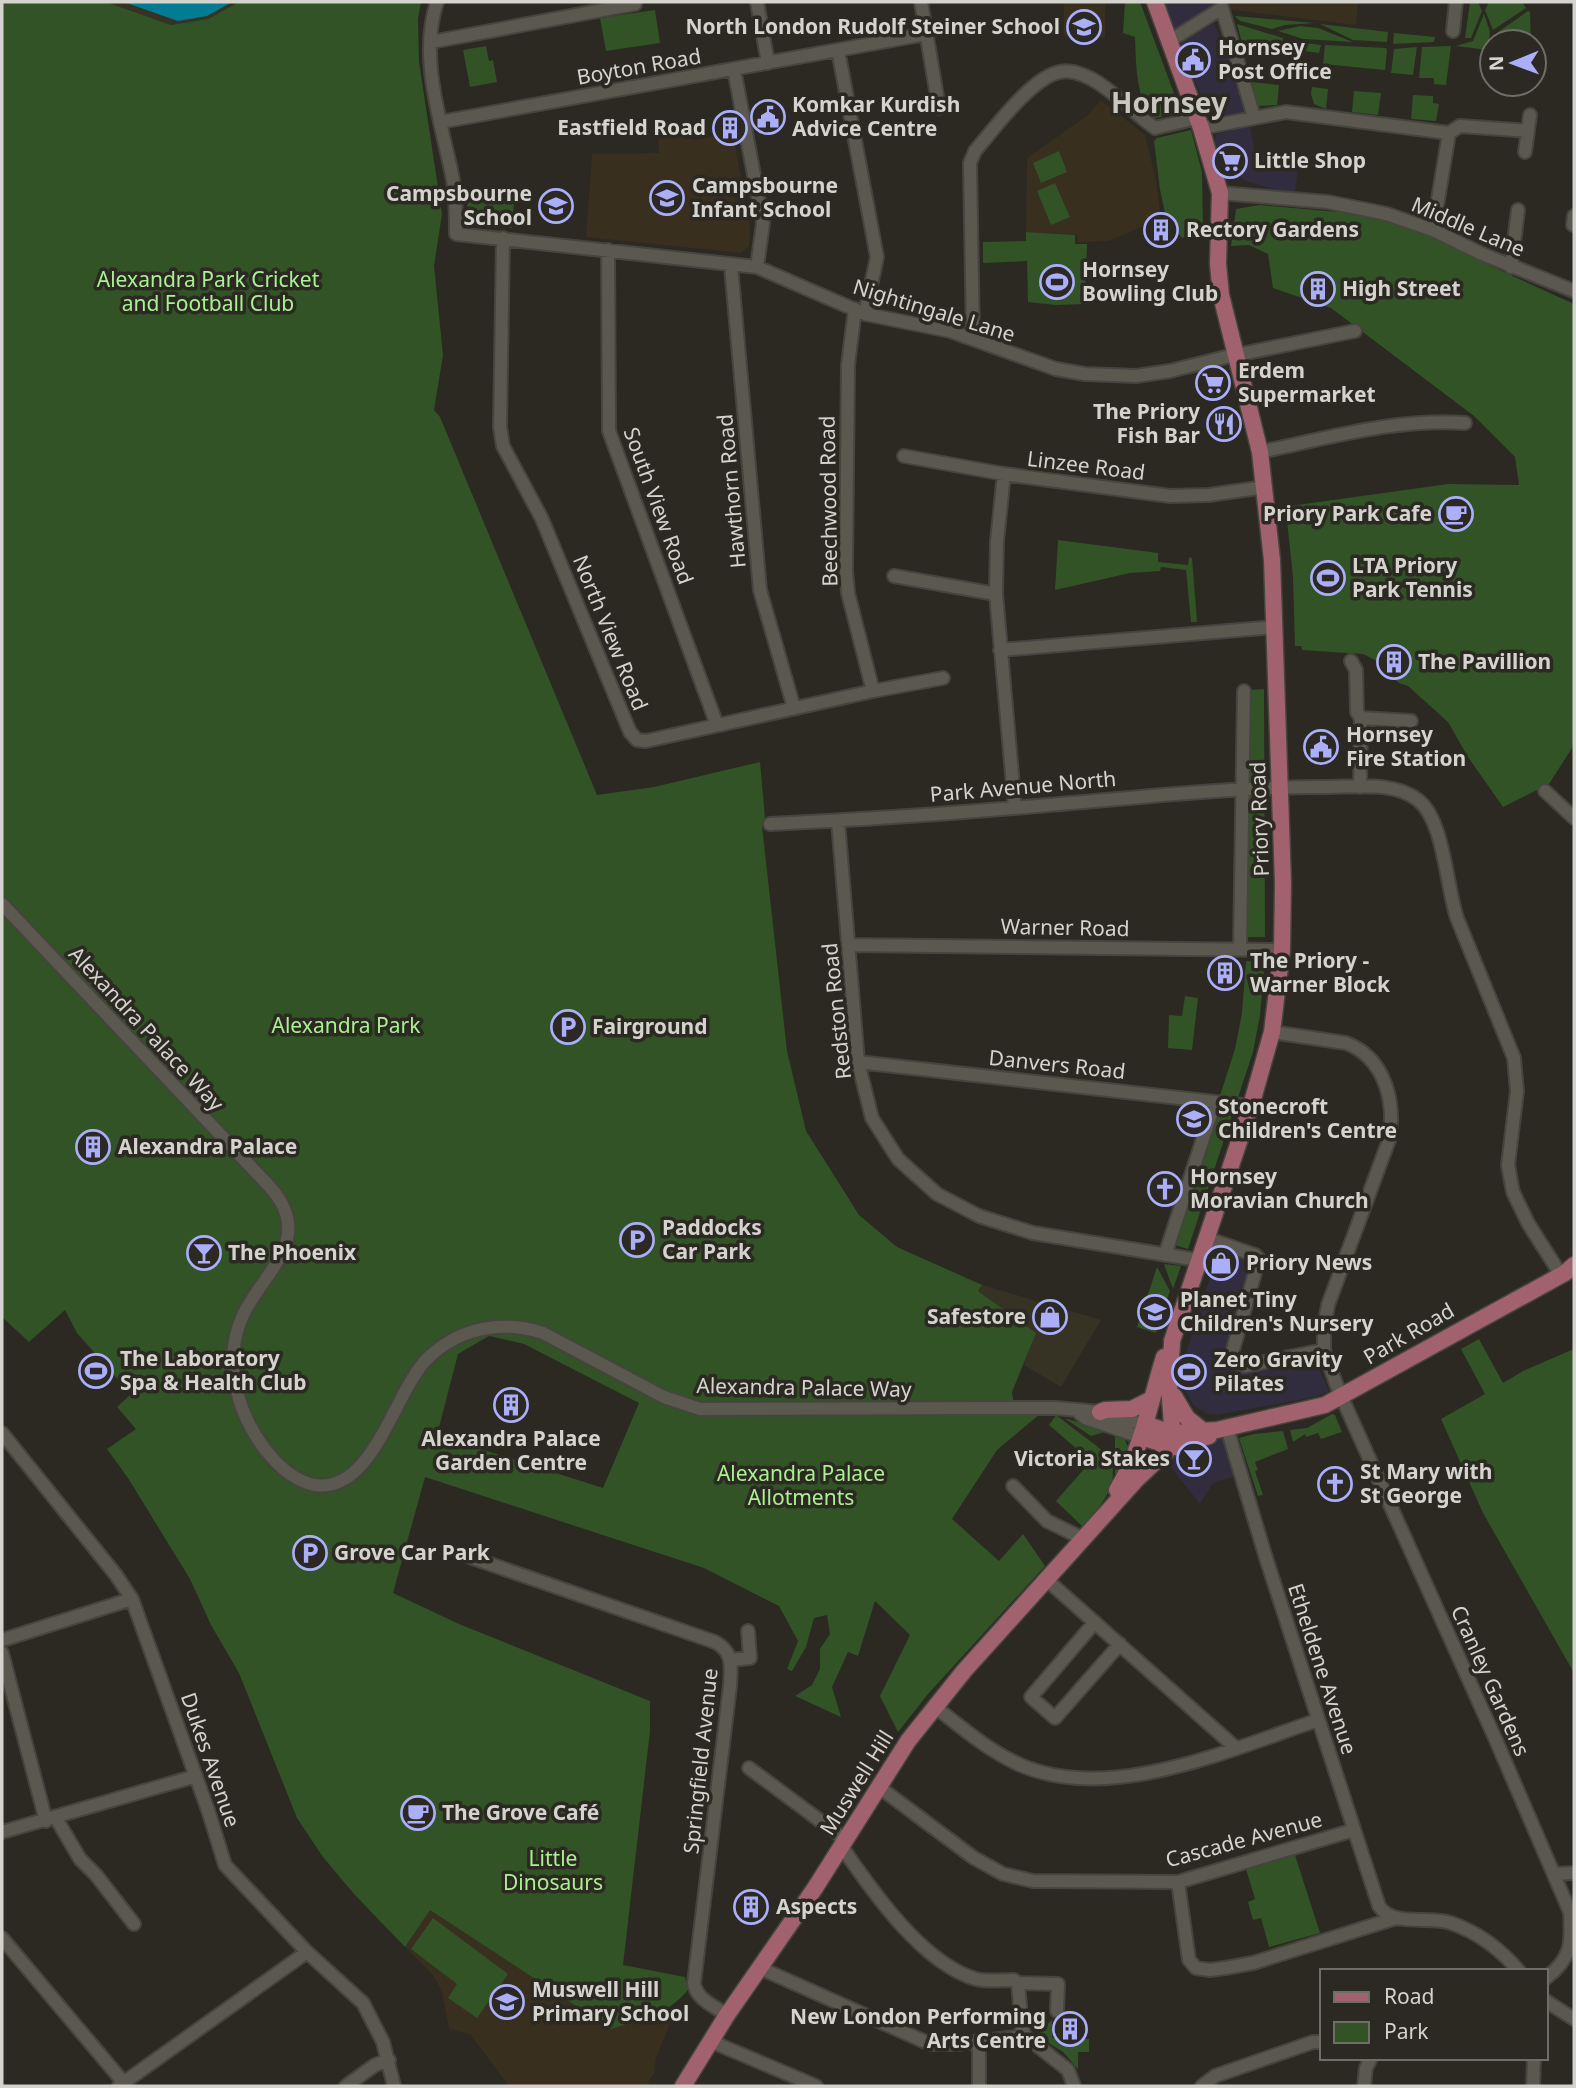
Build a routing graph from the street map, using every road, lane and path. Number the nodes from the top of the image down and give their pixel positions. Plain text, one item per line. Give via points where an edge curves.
1 (437, 2) edge
2 (757, 2) edge
3 (920, 2) edge
4 (1155, 2) edge
5 (1456, 2) edge
6 (635, 4) dead end
7 (601, 6) edge
8 (1453, 31) dead end
9 (926, 34) junction
10 (431, 42) junction
11 (1168, 42) junction
12 (838, 50) junction
13 (768, 63) junction
14 (734, 69) junction
15 (939, 108) dead end
16 (1530, 115) dead end
17 (1254, 117) junction
18 (440, 122) junction
19 (1199, 123) junction
20 (1528, 131) junction
21 (1449, 133) junction
22 (1525, 152) dead end
23 (1220, 193) junction
24 (1518, 210) dead end
25 (1433, 230) junction
26 (503, 238) junction
27 (608, 250) junction
28 (731, 266) junction
29 (757, 267) junction
30 (1511, 267) junction
31 (1574, 291) edge
32 (860, 312) junction
33 (1355, 331) dead end
34 (973, 338) junction
35 (1236, 355) junction
36 (1465, 423) dead end
37 (1260, 452) junction
38 (904, 456) dead end
39 (1004, 474) junction
40 (1265, 488) junction
41 (894, 576) dead end
42 (996, 594) junction
43 (1274, 626) junction
44 (1000, 650) junction
45 (1351, 661) dead end
46 (943, 678) dead end
47 (873, 691) junction
48 (1244, 691) dead end
49 (794, 708) junction
50 (1361, 718) junction
51 (1411, 721) dead end
52 (717, 725) junction
53 (1280, 787) junction
54 (1360, 787) junction
55 (1242, 788) junction
56 (1545, 791) dead end
57 (1015, 808) junction
58 (1574, 818) edge
59 (838, 821) junction
60 (769, 824) dead end
61 (2, 904) edge
62 (848, 945) junction
63 (1240, 949) junction
64 (1282, 950) junction
65 (1272, 1032) junction
66 (858, 1062) junction
67 (1215, 1102) junction
68 (1251, 1106) junction
69 (1206, 1238) junction
70 (1165, 1255) junction
71 (1198, 1260) junction
72 (1568, 1270) edge
73 (1172, 1341) junction
74 (1324, 1350) junction
75 (1169, 1384) junction
76 (1342, 1397) junction
77 (1152, 1399) junction
78 (1077, 1411) junction
79 (1100, 1412) junction
80 (1143, 1431) junction
81 (2, 1433) edge
82 (1219, 1433) junction
83 (1166, 1438) junction
84 (1126, 1475) junction
85 (1013, 1486) dead end
86 (1096, 1525) junction
87 (1084, 1539) junction
88 (464, 1555) dead end
89 (1047, 1580) junction
90 (132, 1599) junction
91 (1095, 1622) junction
92 (748, 1631) dead end
93 (2, 1640) edge
94 (1120, 1644) junction
95 (2, 1653) edge
96 (731, 1660) junction
97 (934, 1706) junction
98 (1318, 1720) junction
99 (1236, 1748) junction
100 (749, 1768) dead end
101 (196, 1776) junction
102 (878, 1787) junction
103 (51, 1819) junction
104 (1354, 1830) junction
105 (2, 1832) edge
106 (844, 1844) junction
107 (1574, 1873) edge
108 (1555, 1874) junction
109 (1178, 1882) junction
110 (1392, 1917) junction
111 (134, 1924) dead end
112 (2, 1938) edge
113 (307, 1952) junction
114 (760, 1968) junction
115 (1517, 1969) edge
116 (1548, 1976) edge
117 (1018, 1983) junction
118 (1548, 2002) edge
119 (1057, 2011) dead end
120 (727, 2015) junction
121 (1574, 2020) edge
122 (1025, 2036) junction
123 (710, 2041) junction
124 (978, 2042) junction
125 (1320, 2042) edge
126 (388, 2060) junction
127 (1370, 2060) edge
128 (1534, 2060) edge
129 (122, 2085) edge
130 (346, 2086) edge
131 (394, 2086) edge
132 (683, 2086) edge
133 (816, 2086) edge
134 (979, 2086) edge
135 (1074, 2086) edge
136 (1202, 2086) edge
137 (1364, 2086) edge
138 (1533, 2086) edge

1 - 10 street
2 - 13 street
3 - 9 street
4 - 11 main road
5 - 8 street
6 - 7 street
7 - 10 street
9 - 12 street, Boyton Road
9 - 15 street
10 - 18 street
11 - 17 street via 1222,8
11 - 19 main road
12 - 13 street, Boyton Road
12 - 32 street, Beechwood Road via 877,257
13 - 14 street, Boyton Road
14 - 18 street, Boyton Road
14 - 29 street via 764,223
16 - 20 street
17 - 19 street
17 - 21 street via 1286,112
18 - 26 street, Nightingale Lane via 456,201 456,234
19 - 23 main road
19 - 34 street via 1154,128 1100,84 1079,74 1056,72 1037,83 975,151 970,163
20 - 21 street via 1460,126
20 - 22 street
21 - 25 street
23 - 25 street, Middle Lane via 1360,207
23 - 35 main road, Priory Road via 1221,295
24 - 30 street
25 - 30 street, Middle Lane
26 - 27 street, Nightingale Lane
26 - 52 street, North View Road via 503,446 542,519 630,732 637,740 646,741
27 - 28 street, Nightingale Lane
27 - 52 street, South View Road via 609,431
28 - 29 street, Nightingale Lane
28 - 49 street, Hawthorn Road via 760,590
29 - 32 street, Nightingale Lane
30 - 31 street, Middle Lane
32 - 34 street, Nightingale Lane
32 - 47 street, Beechwood Road via 848,365 846,570
33 - 35 street, Nightingale Lane
34 - 35 street, Nightingale Lane via 1056,369 1085,374 1136,376
35 - 37 main road, Priory Road
36 - 37 street via 1403,423
37 - 40 main road, Priory Road
38 - 39 street, Linzee Road
39 - 40 street, Linzee Road via 1170,496
39 - 42 street
40 - 43 main road, Priory Road
41 - 42 street
42 - 44 street
43 - 44 street
43 - 53 main road, Priory Road
44 - 57 street
45 - 50 street
46 - 47 street, North View Road
47 - 49 street, North View Road
48 - 55 street, Priory Road
49 - 52 street, North View Road
50 - 51 street
50 - 54 street
53 - 54 street, Park Avenue North
53 - 55 street, Park Avenue North
53 - 64 main road, Priory Road
54 - 72 street, Park Avenue North via 1409,793 1435,822 1449,896 1514,1058 1517,1091 1510,1180 1545,1251
55 - 57 street, Park Avenue North
55 - 63 street, Priory Road
56 - 58 street
57 - 59 street, Park Avenue North
59 - 60 street, Park Avenue North
59 - 62 street, Redston Road
61 - 78 street, Alexandra Palace Way via 285,1208 288,1239 284,1254 243,1315 233,1365 249,1427 277,1464 297,1479 327,1485 351,1476 370,1454 428,1357 460,1336 496,1325 543,1334 664,1397 700,1409 1030,1407
62 - 63 street, Warner Road
62 - 66 street, Redston Road
63 - 64 street, Warner Road
64 - 65 main road, Priory Road
65 - 68 main road, Priory Road
65 - 74 street via 1355,1046 1378,1069 1390,1098 1389,1140 1328,1306
66 - 67 street, Danvers Road
66 - 70 street, Redston Road via 873,1118 898,1160 937,1195 979,1216 1033,1233
67 - 68 street, Danvers Road
67 - 70 street
68 - 69 main road, Priory Road
69 - 71 main road, Priory Road
69 - 74 street via 1255,1255 1260,1263 1232,1353 1235,1362 1245,1366
70 - 71 street, Redston Road
71 - 73 main road, Priory Road
72 - 76 main road, Park Road
73 - 75 main road, Priory Road
73 - 77 main road, Muswell Hill
74 - 76 street, Cranley Gardens
75 - 82 main road via 1183,1413
75 - 83 main road, Priory Road via 1173,1412
76 - 82 main road, Park Road
76 - 108 street, Cranley Gardens
77 - 79 main road via 1132,1409
77 - 80 main road, Muswell Hill
78 - 79 street, Alexandra Palace Way
78 - 80 street, Alexandra Palace Way via 1086,1418
79 - 80 street, Alexandra Palace Way
80 - 83 main road, Park Road
80 - 84 main road, Muswell Hill
81 - 90 street, Dukes Avenue
82 - 83 main road, Park Road
82 - 98 street, Etheldene Avenue
83 - 84 main road
83 - 86 main road, Muswell Hill
84 - 86 main road, Muswell Hill
85 - 87 street via 1047,1521
86 - 87 main road, Muswell Hill
87 - 89 main road, Muswell Hill
88 - 96 street, Springfield Avenue via 715,1642
89 - 91 street
89 - 97 main road, Muswell Hill
90 - 93 street
90 - 101 street, Dukes Avenue
91 - 94 street
91 - 94 street via 1031,1697 1055,1718
92 - 96 street via 750,1658
94 - 99 street
95 - 103 street
96 - 120 street, Springfield Avenue via 694,1983 700,1997
97 - 99 street via 988,1748 1021,1765 1058,1776 1115,1778 1171,1770
97 - 102 main road, Muswell Hill
98 - 99 street
98 - 104 street, Etheldene Avenue
100 - 106 street
101 - 103 street
101 - 113 street, Dukes Avenue via 225,1865
102 - 106 main road, Muswell Hill
102 - 109 street, Cascade Avenue via 1003,1874 1033,1881
103 - 105 street
103 - 111 street
104 - 109 street, Cascade Avenue
104 - 110 street, Etheldene Avenue via 1379,1906
106 - 114 main road, Muswell Hill
106 - 117 street via 879,1900 933,1956 956,1972 979,1980
107 - 108 street
108 - 116 street, Cranley Gardens via 1570,1912 1572,1942 1559,1968
109 - 110 street via 1189,1960 1196,1968 1253,1963
110 - 115 street via 1451,1923 1493,1946
112 - 129 street
113 - 126 street, Dukes Avenue via 363,2003
113 - 129 street
114 - 120 main road, Muswell Hill
114 - 124 street via 920,2042
117 - 119 street via 1058,1984
117 - 122 street
118 - 121 street
120 - 123 main road, Muswell Hill
122 - 124 street
122 - 135 street via 1068,2070
123 - 132 main road, Muswell Hill
123 - 133 street
124 - 134 street
125 - 136 street via 1215,2076
126 - 130 street
126 - 131 street, Dukes Avenue
127 - 137 street
128 - 138 street

